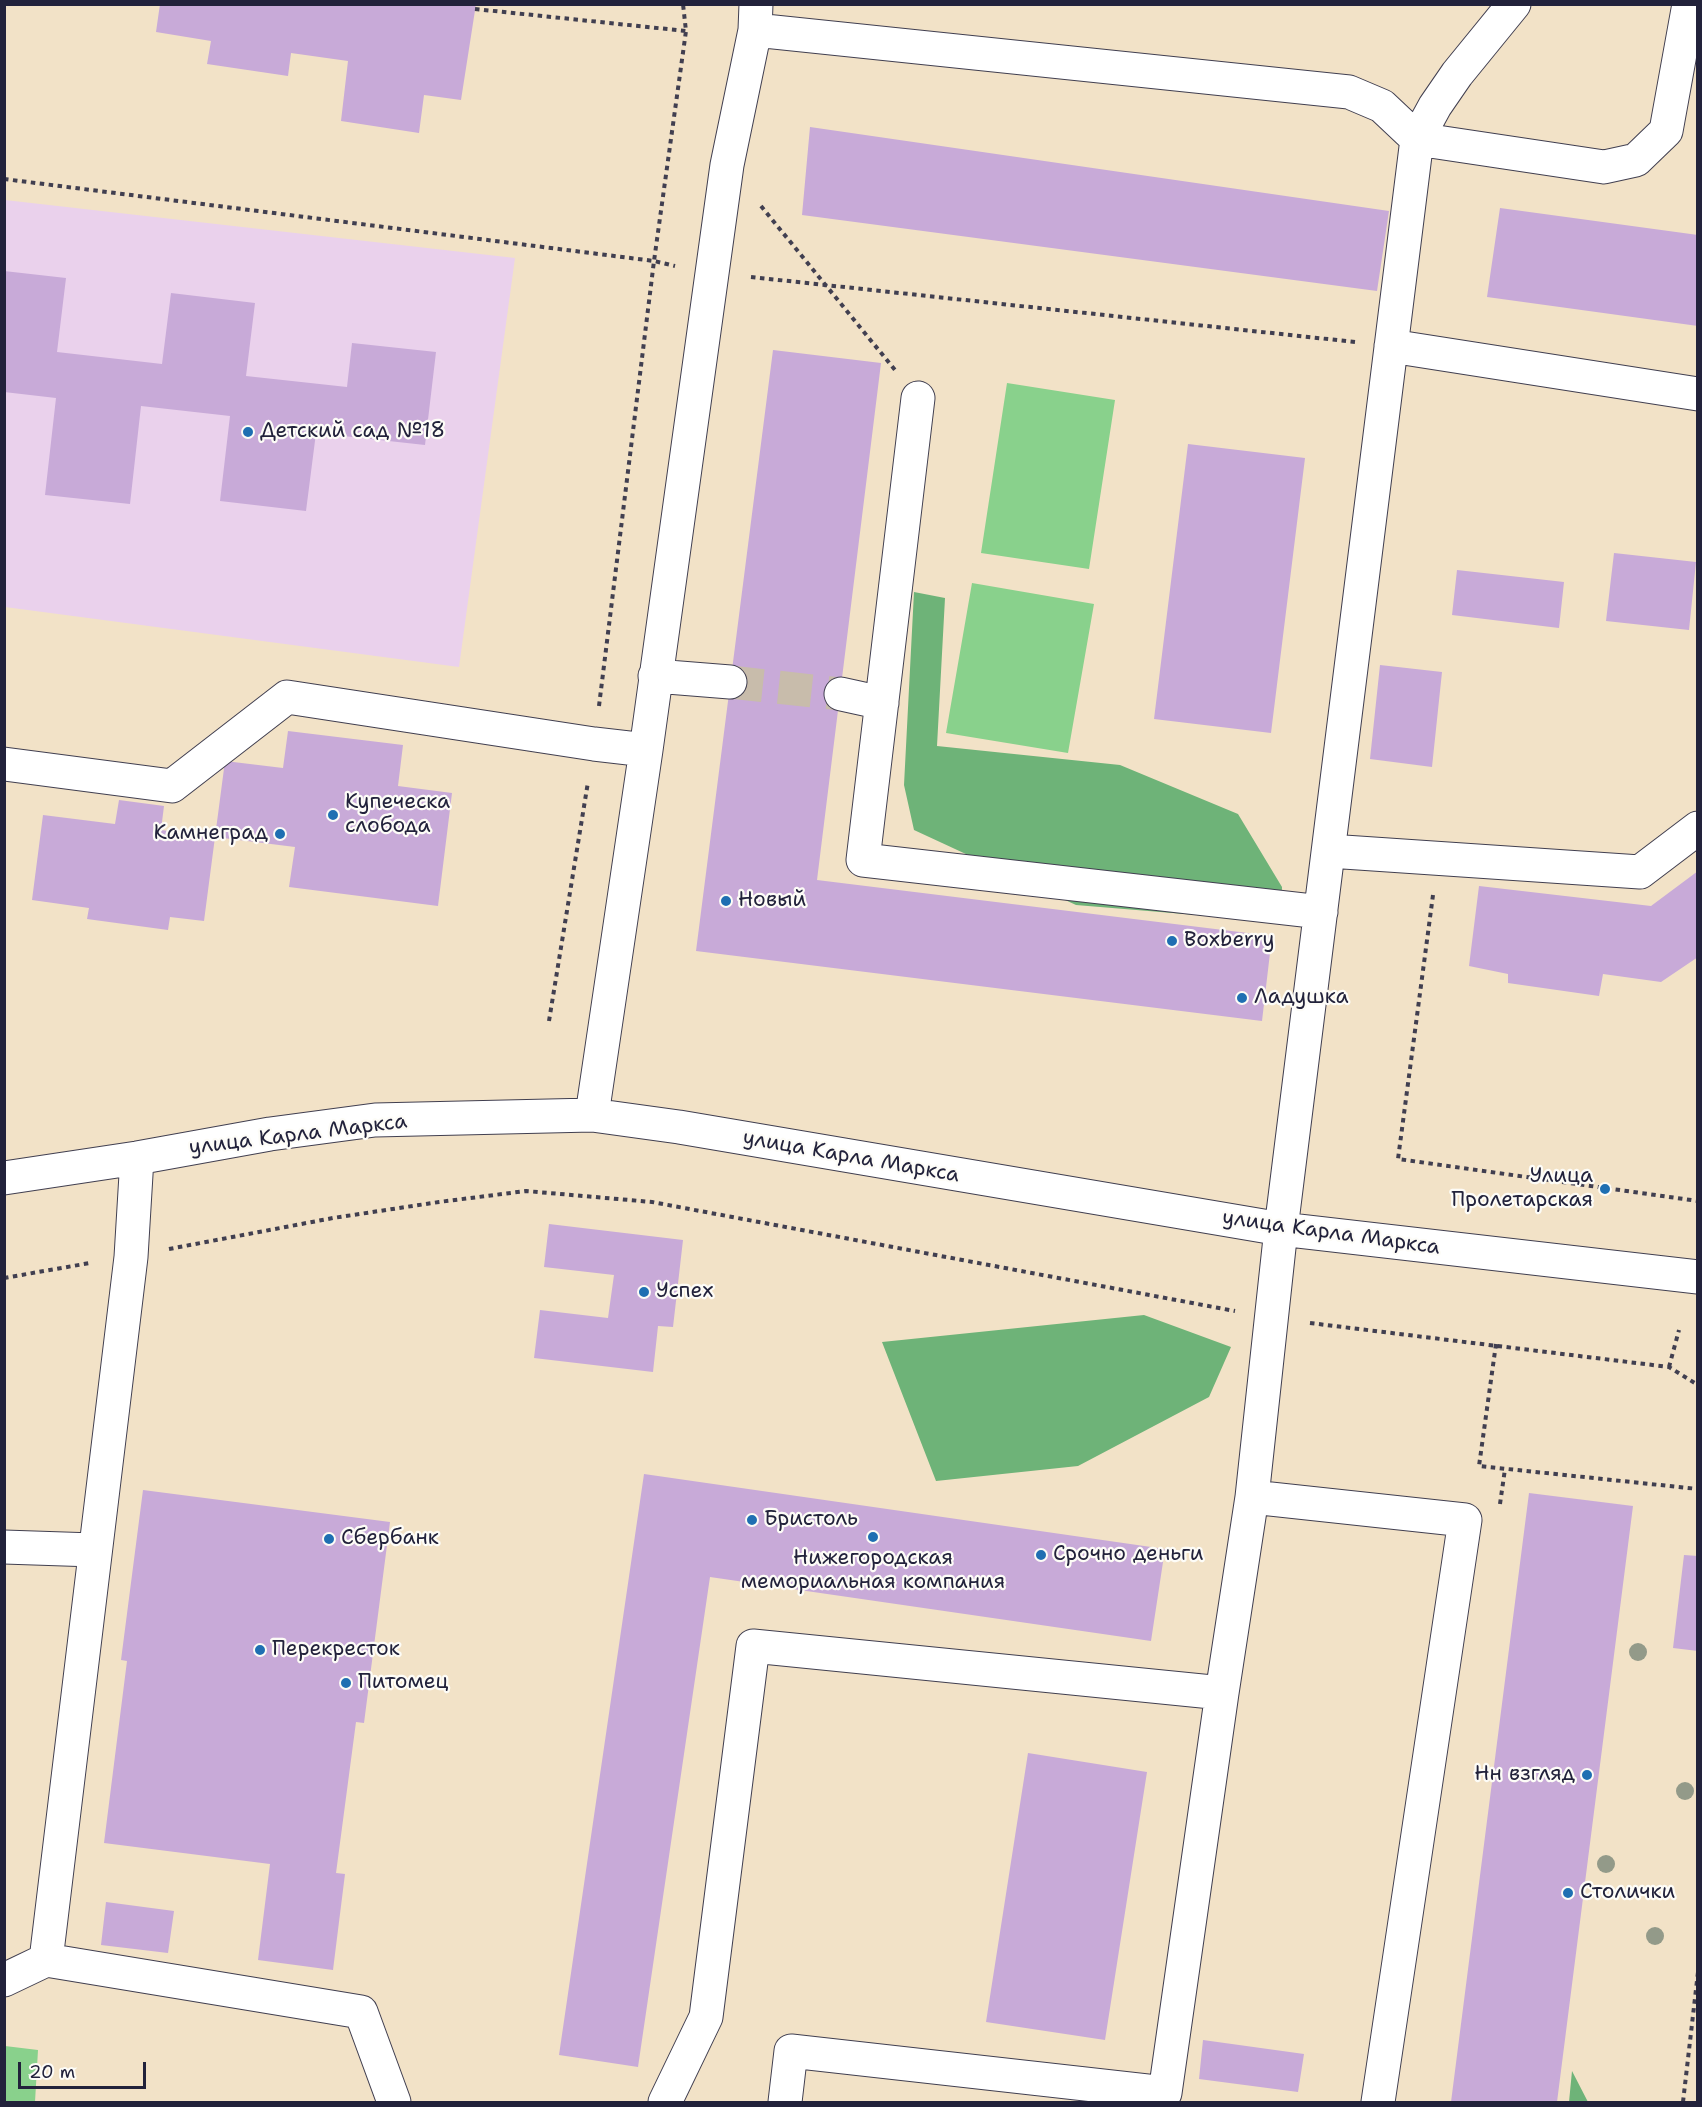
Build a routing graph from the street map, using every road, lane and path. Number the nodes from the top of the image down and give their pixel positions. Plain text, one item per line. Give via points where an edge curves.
1 (683, 4) edge
2 (1514, 4) edge
3 (1689, 4) edge
4 (475, 9) dead end
5 (756, 17) edge
6 (686, 32) junction
7 (1417, 140) junction
8 (727, 165) junction
9 (1391, 346) junction
10 (1698, 394) edge
11 (918, 398) joint
12 (656, 676) junction
13 (730, 682) tunnel mouth
14 (841, 694) tunnel mouth
15 (882, 703) junction
16 (594, 744) junction
17 (646, 750) junction
18 (4, 764) edge
19 (1698, 828) edge
20 (1329, 851) junction
21 (1438, 858) junction
22 (1321, 912) junction
23 (549, 1021) dead end
24 (592, 1115) junction
25 (137, 1158) junction
26 (4, 1178) edge
27 (1698, 1201) edge
28 (1281, 1229) junction
29 (131, 1257) junction
30 (1698, 1277) edge
31 (4, 1278) edge
32 (1272, 1318) junction
33 (1679, 1330) dead end
34 (1496, 1344) junction
35 (1669, 1367) junction
36 (1698, 1385) edge
37 (1698, 1489) edge
38 (1252, 1497) junction
39 (4, 1547) edge
40 (94, 1550) junction
41 (1222, 1693) junction
42 (46, 1960) junction
43 (1698, 1972) edge
44 (4, 1980) edge
45 (394, 2103) edge
46 (665, 2103) edge
47 (785, 2103) edge
48 (1378, 2103) edge
49 (1683, 2103) edge

1 - 6 path
2 - 7 street via 1457,74
3 - 7 street via 1666,131 1636,160 1604,167
4 - 6 path
5 - 7 street via 1349,92 1382,106
5 - 8 street
6 - 16 path
7 - 9 street
8 - 11 path
8 - 12 street
9 - 10 street
9 - 20 street
11 - 15 street
12 - 13 street
12 - 17 street
14 - 15 street
15 - 22 street via 863,860
16 - 17 street
16 - 18 street via 287,697 172,786
16 - 23 path
17 - 24 street
19 - 21 street via 1640,872
20 - 21 street
20 - 22 street
21 - 27 path via 1398,1159
22 - 28 street
24 - 25 street, улица Карла Маркса via 375,1120
24 - 28 street, улица Карла Маркса
25 - 26 street, улица Карла Маркса
25 - 29 street
28 - 30 street, улица Карла Маркса
28 - 32 street
29 - 31 path
29 - 32 path via 324,1219 526,1191 652,1202
29 - 40 street
32 - 34 path
32 - 38 street
33 - 35 path
34 - 35 path
34 - 37 path via 1479,1466
35 - 36 path
38 - 41 street
38 - 48 street via 1465,1521
39 - 40 street
40 - 42 street
41 - 46 street via 753,1647 706,2017
41 - 47 street via 1165,2093 791,2051
42 - 44 street
42 - 45 street via 361,2013
43 - 49 path

